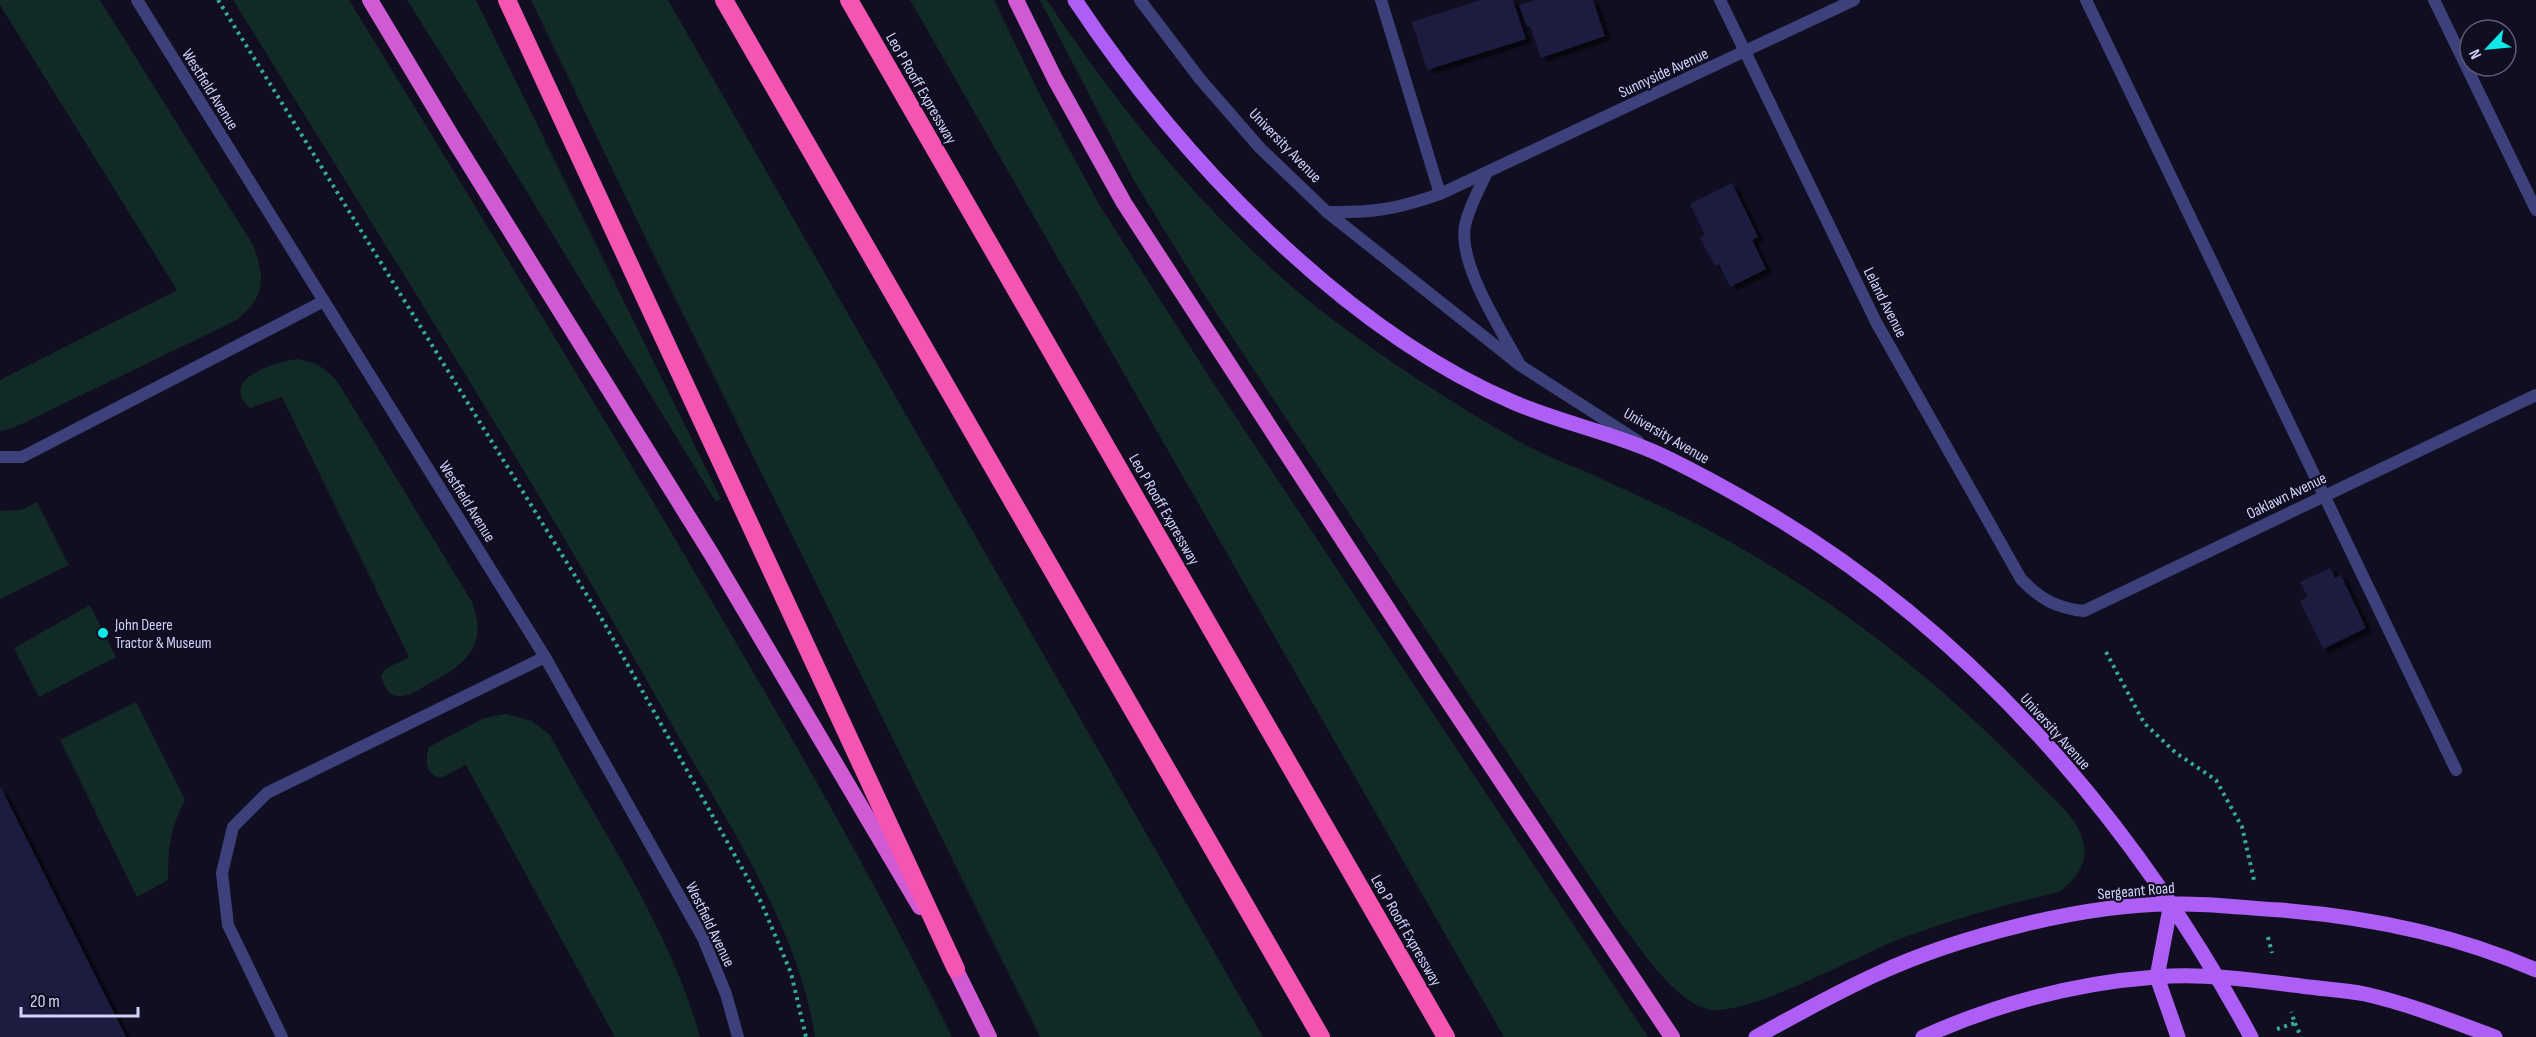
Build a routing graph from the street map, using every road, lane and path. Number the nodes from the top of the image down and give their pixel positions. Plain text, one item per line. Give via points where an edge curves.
1 (137, 0) edge
2 (218, 0) edge
3 (370, 0) edge
4 (507, 0) edge
5 (724, 0) edge
6 (849, 0) edge
7 (858, 0) edge
8 (1016, 0) edge
9 (1075, 0) edge
10 (1140, 0) edge
11 (1381, 0) edge
12 (1720, 0) edge
13 (1854, 0) edge
14 (2086, 0) edge
15 (2434, 0) edge
16 (874, 42) junction
17 (1744, 52) junction
18 (1486, 174) junction
19 (1440, 194) junction
20 (2536, 210) edge
21 (1327, 212) junction
22 (324, 301) junction
23 (1521, 366) junction
24 (2536, 395) edge
25 (1658, 453) junction
26 (0, 457) edge
27 (2323, 496) junction
28 (2049, 603) joint
29 (2106, 652) dead end
30 (545, 657) junction
31 (2456, 770) dead end
32 (2171, 903) junction
33 (2261, 909) junction
34 (956, 969) junction
35 (2536, 970) edge
36 (2157, 977) junction
37 (2219, 978) junction
38 (2279, 983) junction
39 (2295, 1023) junction
40 (282, 1037) edge
41 (738, 1037) edge
42 (806, 1037) edge
43 (989, 1037) edge
44 (1321, 1037) edge
45 (1446, 1037) edge
46 (1672, 1037) edge
47 (1756, 1037) edge
48 (1923, 1037) edge
49 (2178, 1037) edge
50 (2251, 1037) edge
51 (2301, 1037) edge
52 (2495, 1037) edge

1 - 22 street, Westfield Avenue
2 - 42 path via 603,621 761,902 791,973
3 - 34 highway via 712,555
4 - 34 highway
5 - 44 highway
6 - 16 highway, Leo P Rooff Expressway
7 - 16 highway
8 - 46 highway via 1124,203
9 - 25 main road via 1151,103 1224,186 1283,245 1352,304 1431,359 1514,402
10 - 21 street, University Avenue via 1200,79 1260,148
11 - 19 street
12 - 17 street, Leland Avenue
13 - 17 street, Sunnyside Avenue
14 - 27 street
15 - 20 street
16 - 45 highway, Leo P Rooff Expressway
17 - 18 street, Sunnyside Avenue
17 - 28 street, Leland Avenue via 1876,322 2021,579
18 - 19 street, Sunnyside Avenue
18 - 23 street via 1465,226 1467,254 1479,288
19 - 21 street, Sunnyside Avenue via 1368,213
21 - 23 street, University Avenue
22 - 26 street via 22,457
22 - 30 street, Westfield Avenue
23 - 25 street, University Avenue
24 - 27 street, Oaklawn Avenue
25 - 32 main road, University Avenue via 1821,547 1889,595 1947,643 2060,761 2120,832
27 - 28 street, Oaklawn Avenue via 2084,611
27 - 31 street
29 - 33 path via 2144,723 2176,753 2216,780 2242,827
30 - 40 street via 267,793 232,827 222,873 228,925
30 - 41 street, Westfield Avenue via 703,938 726,994
32 - 33 main road, Sergeant Road
32 - 36 main road
32 - 37 main road, University Avenue
32 - 47 main road, Sergeant Road via 2053,918 1937,951 1878,973
33 - 35 main road, Sergeant Road via 2415,928 2493,951
33 - 38 path
34 - 43 highway
36 - 37 main road
36 - 48 main road via 2023,999
36 - 49 main road
37 - 38 main road
37 - 50 main road, University Avenue
38 - 39 path
38 - 52 main road via 2364,994
39 - 50 path
39 - 51 path

